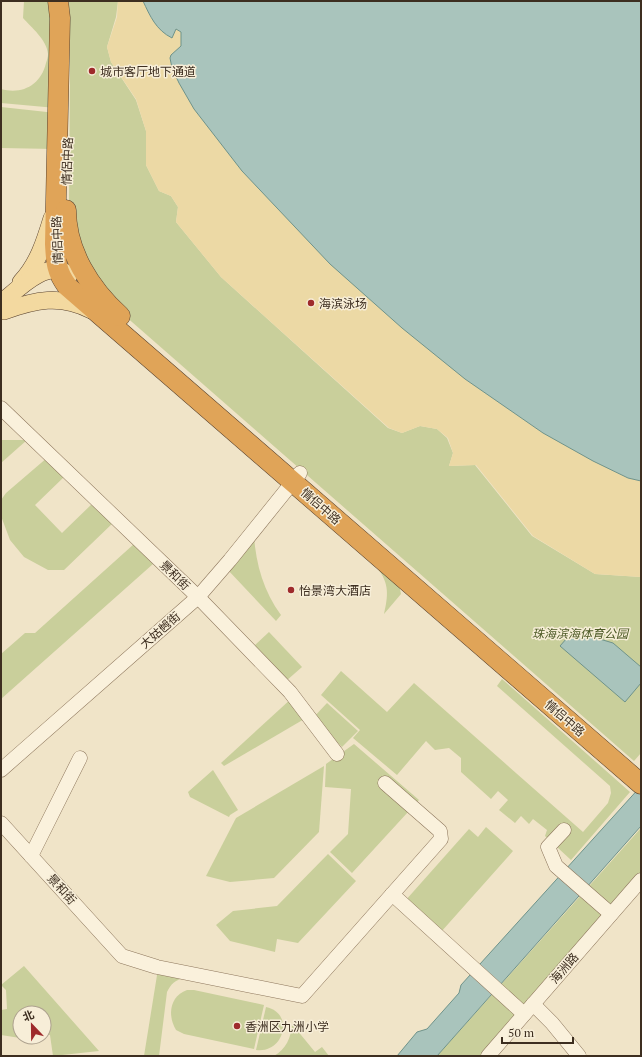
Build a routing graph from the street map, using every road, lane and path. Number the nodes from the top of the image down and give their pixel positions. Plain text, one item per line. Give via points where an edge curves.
1 (58, 1) edge
2 (70, 1) edge
3 (61, 208) junction
4 (55, 268) junction
5 (3, 307) edge
6 (107, 313) junction
7 (1, 408) edge
8 (297, 478) junction
9 (198, 596) junction
10 (337, 754) dead end
11 (80, 758) dead end
12 (1, 770) edge
13 (640, 778) edge
14 (385, 783) dead end
15 (1, 823) edge
16 (564, 830) dead end
17 (31, 856) junction
18 (641, 880) edge
19 (392, 894) junction
20 (611, 914) junction
21 (528, 1009) junction
22 (488, 1056) edge
23 (579, 1056) edge

1 - 3 highway, 情侶中路
2 - 3 highway, 情侶中路 via 70,84
3 - 4 highway, 情侣中路 via 55,236
3 - 5 main road via 34,265
3 - 6 highway, 情侶中路 via 78,262
4 - 5 main road via 35,286
4 - 6 highway, 情侣中路 via 67,286
5 - 6 main road via 60,300
6 - 8 highway, 情侣中路
7 - 9 street, 景和街
8 - 9 street, 大姑乸街
8 - 13 highway, 情侣中路
9 - 10 street, 景和街 via 290,692
9 - 12 street, 大姑乸街
11 - 17 street
14 - 19 street via 440,831 441,839
15 - 17 street, 景和街
16 - 20 street via 548,847 556,866
17 - 19 street, 景和街 via 122,956 158,967 302,996
18 - 20 street, 海洲路
19 - 21 street via 498,991
20 - 21 street, 海洲路
21 - 22 street, 海洲路
21 - 23 street via 552,1023

